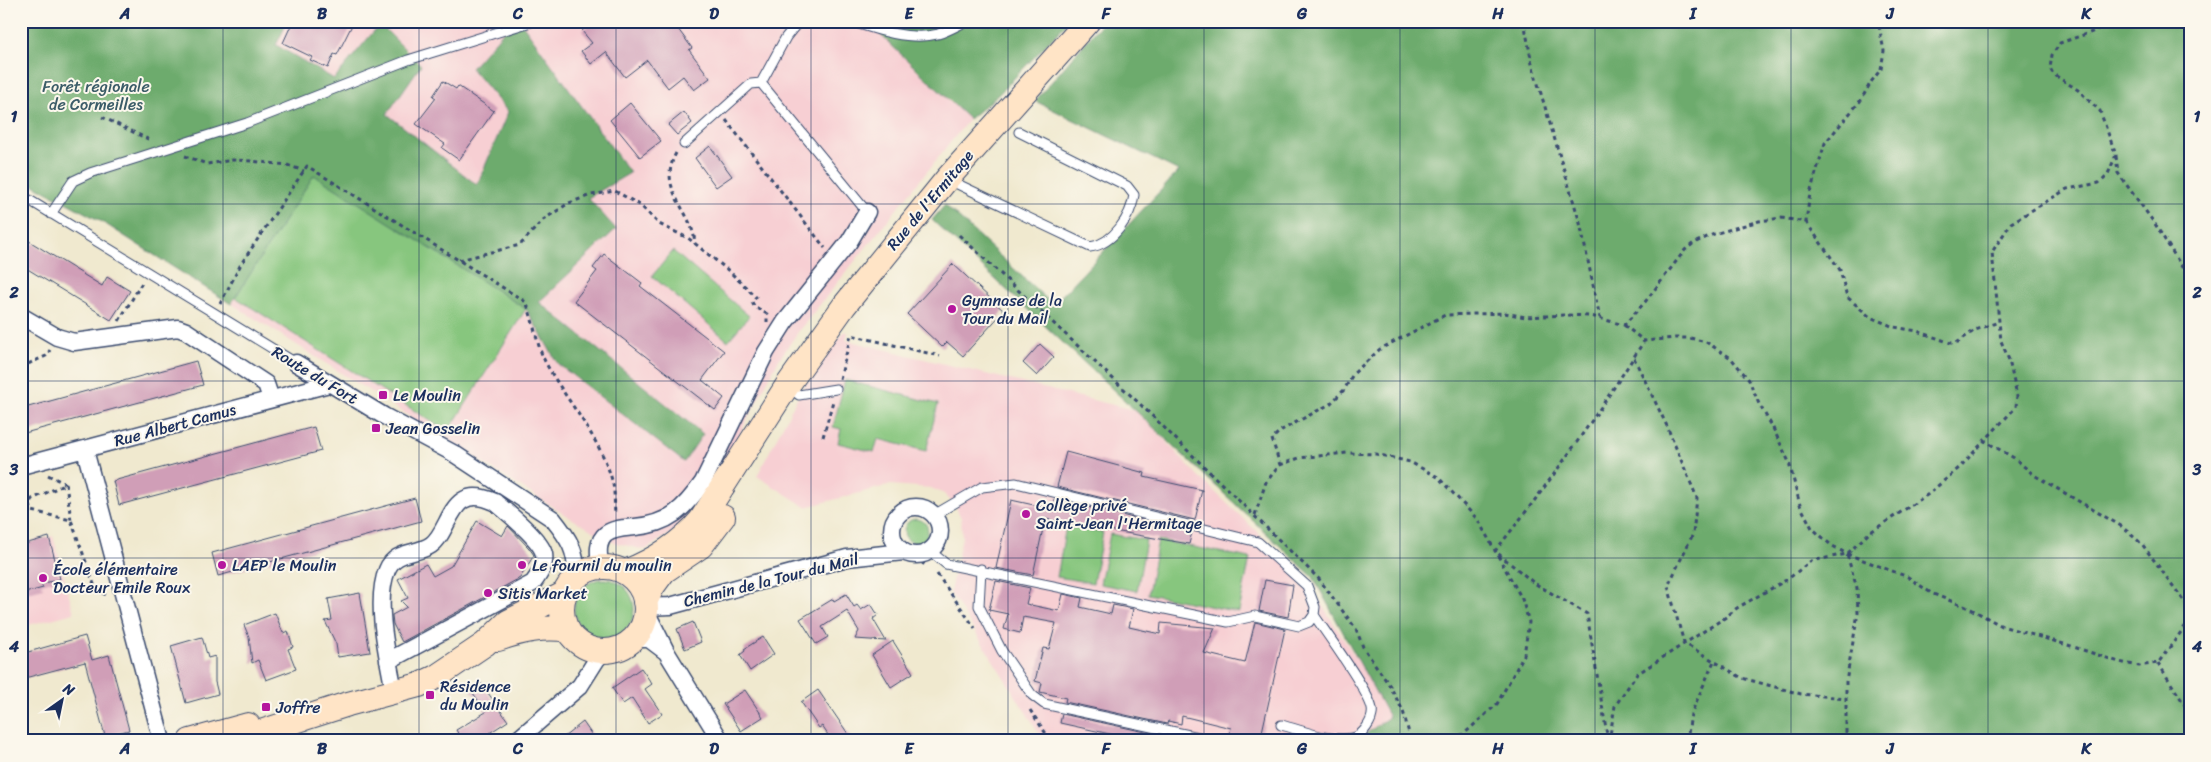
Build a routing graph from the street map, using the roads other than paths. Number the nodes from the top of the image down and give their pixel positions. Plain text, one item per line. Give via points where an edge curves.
1 (534, 21) edge
2 (799, 21) edge
3 (850, 21) edge
4 (967, 21) edge
5 (1088, 21) edge
6 (761, 83) junction
7 (1019, 132) dead end
8 (684, 144) road end
9 (947, 179) junction
10 (21, 196) edge
11 (867, 212) joint
12 (51, 214) junction
13 (21, 316) edge
14 (296, 363) joint
15 (329, 384) junction
16 (786, 388) junction
17 (836, 389) dead end
18 (272, 399) junction
19 (85, 450) junction
20 (21, 466) edge
21 (934, 515) junction
22 (892, 532) junction
23 (930, 551) junction
24 (903, 552) junction
25 (873, 555) junction
26 (600, 567) junction
27 (981, 569) junction
28 (625, 572) junction
29 (570, 586) junction
30 (645, 607) junction
31 (1314, 615) junction
32 (568, 630) junction
33 (633, 639) junction
34 (485, 644) junction
35 (606, 650) junction
36 (667, 652) junction
37 (388, 661) junction
38 (394, 691) junction
39 (348, 704) junction
40 (1281, 725) dead end
41 (1208, 739) dead end
42 (162, 741) edge
43 (190, 741) edge
44 (234, 741) edge
45 (516, 741) edge
46 (721, 741) edge

1 - 12 lane via 408,60 247,123 90,173 73,181
2 - 6 lane via 786,37
3 - 4 lane via 885,33 917,35 938,34
5 - 9 street, Rue de l'Ermitage
6 - 8 lane via 751,84
6 - 11 lane
7 - 9 lane via 1127,186 1134,195 1124,222 1098,246 1090,247
9 - 16 street, Rue de l'Ermitage via 844,306
10 - 12 lane, Route du Fort
11 - 26 street via 849,242 785,322 766,352 703,482 692,498 680,512 665,520 649,526 615,529 604,535 599,545
12 - 14 lane, Route du Fort
13 - 18 street via 57,337 74,342 178,328 266,384
14 - 15 street, Route du Fort
15 - 18 street, Rue Albert Camus
15 - 29 street, Route du Fort via 453,454 553,519 575,552
16 - 17 lane via 799,395
16 - 28 street, Rue de l'Ermitage via 696,526 666,550
16 - 30 street, Rue de l'Ermitage via 725,514 701,546 664,571 653,586
18 - 19 street, Rue Albert Camus
19 - 20 street, Rue Albert Camus
19 - 42 street
21 - 22 street via 922,508 907,509 896,518
21 - 23 street via 940,536
21 - 31 lane via 982,487 1016,482 1258,542 1307,586 1315,606
22 - 24 street via 895,543
22 - 25 street, Chemin de la Tour du Mail
23 - 24 street via 921,555
23 - 27 lane via 946,564
24 - 25 street, Chemin de la Tour du Mail
25 - 30 street, Chemin de la Tour du Mail via 847,558 670,606
26 - 28 street
26 - 29 street via 591,569
27 - 31 lane via 1228,622 1255,616 1299,626 1309,622
27 - 41 lane via 979,606 1002,651 1032,695 1044,704
28 - 30 street via 638,585
29 - 32 street via 562,609
29 - 34 street via 508,622
30 - 33 street via 640,630
30 - 36 street
31 - 40 lane via 1365,692 1372,710 1370,720 1354,738 1345,739
32 - 34 street via 526,630
32 - 35 street via 580,643
33 - 35 street via 625,645
33 - 36 street via 649,639
34 - 38 street via 436,677
35 - 45 street via 580,686
36 - 46 street
37 - 37 street via 382,611 384,580 390,564 399,555 433,543 451,512 461,503 477,498 495,502 540,546 544,556 539,576 533,583
37 - 38 street
38 - 39 street
39 - 43 street
39 - 44 street

